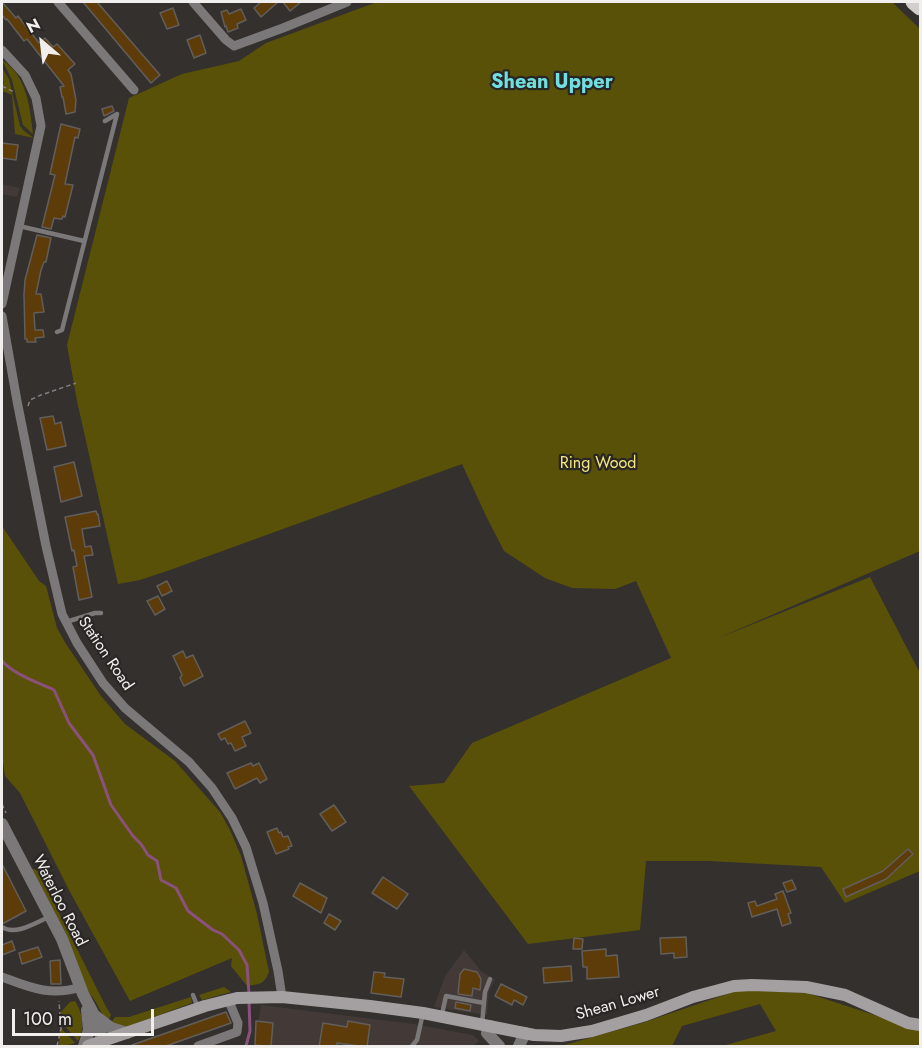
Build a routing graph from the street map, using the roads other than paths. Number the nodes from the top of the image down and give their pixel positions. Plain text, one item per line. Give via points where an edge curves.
1 (58, 2) edge
2 (193, 2) edge
3 (347, 2) edge
4 (913, 2) edge
5 (921, 8) edge
6 (2, 50) edge
7 (134, 90) dead end
8 (105, 121) dead end
9 (19, 226) junction
10 (84, 241) junction
11 (2, 304) edge
12 (2, 316) edge
13 (57, 332) dead end
14 (101, 613) dead end
15 (66, 622) junction
16 (2, 824) edge
17 (50, 917) junction
18 (2, 927) edge
19 (2, 976) edge
20 (490, 979) dead end
21 (82, 991) junction
22 (193, 995) dead end
23 (282, 997) junction
24 (234, 999) junction
25 (484, 1003) junction
26 (198, 1008) junction
27 (423, 1014) junction
28 (93, 1015) junction
29 (441, 1017) junction
30 (486, 1025) junction
31 (921, 1025) edge
32 (127, 1033) junction
33 (525, 1033) junction
34 (103, 1041) junction
35 (86, 1047) edge
36 (198, 1047) edge
37 (412, 1047) edge
38 (499, 1047) edge
39 (519, 1047) edge

1 - 7 street
2 - 3 street via 234,46
4 - 5 highway
6 - 9 street via 25,75 36,98 41,126
8 - 10 lane via 117,114
9 - 10 lane
9 - 11 street
10 - 13 lane via 62,330
12 - 15 street, Station Road via 46,546
14 - 15 lane
15 - 23 street, Station Road via 103,683 125,708 189,762 232,818 246,847 263,903
16 - 17 street, Waterloo Road
17 - 18 lane via 13,931
17 - 21 street, Waterloo Road
19 - 21 street via 46,992
20 - 25 lane
21 - 28 street, Waterloo Road
21 - 35 street, Waterloo Road via 89,1020
22 - 26 lane
23 - 24 main road, Shean Lower
23 - 27 main road, Shean Lower
24 - 26 main road, Shean Lower
24 - 36 street via 237,1032
25 - 29 lane via 446,996
25 - 30 lane
26 - 32 main road, Shean Lower
27 - 29 main road, Shean Lower
27 - 37 lane
28 - 32 street via 111,1028
28 - 34 street, Waterloo Road
29 - 30 main road, Shean Lower
30 - 33 main road, Shean Lower
30 - 38 street via 487,1033
31 - 33 main road, Shean Lower via 845,995 806,987 752,985 693,997 646,1016 592,1031 561,1036
32 - 34 main road, Shean Lower
33 - 39 street
34 - 35 main road, Shean Lower

